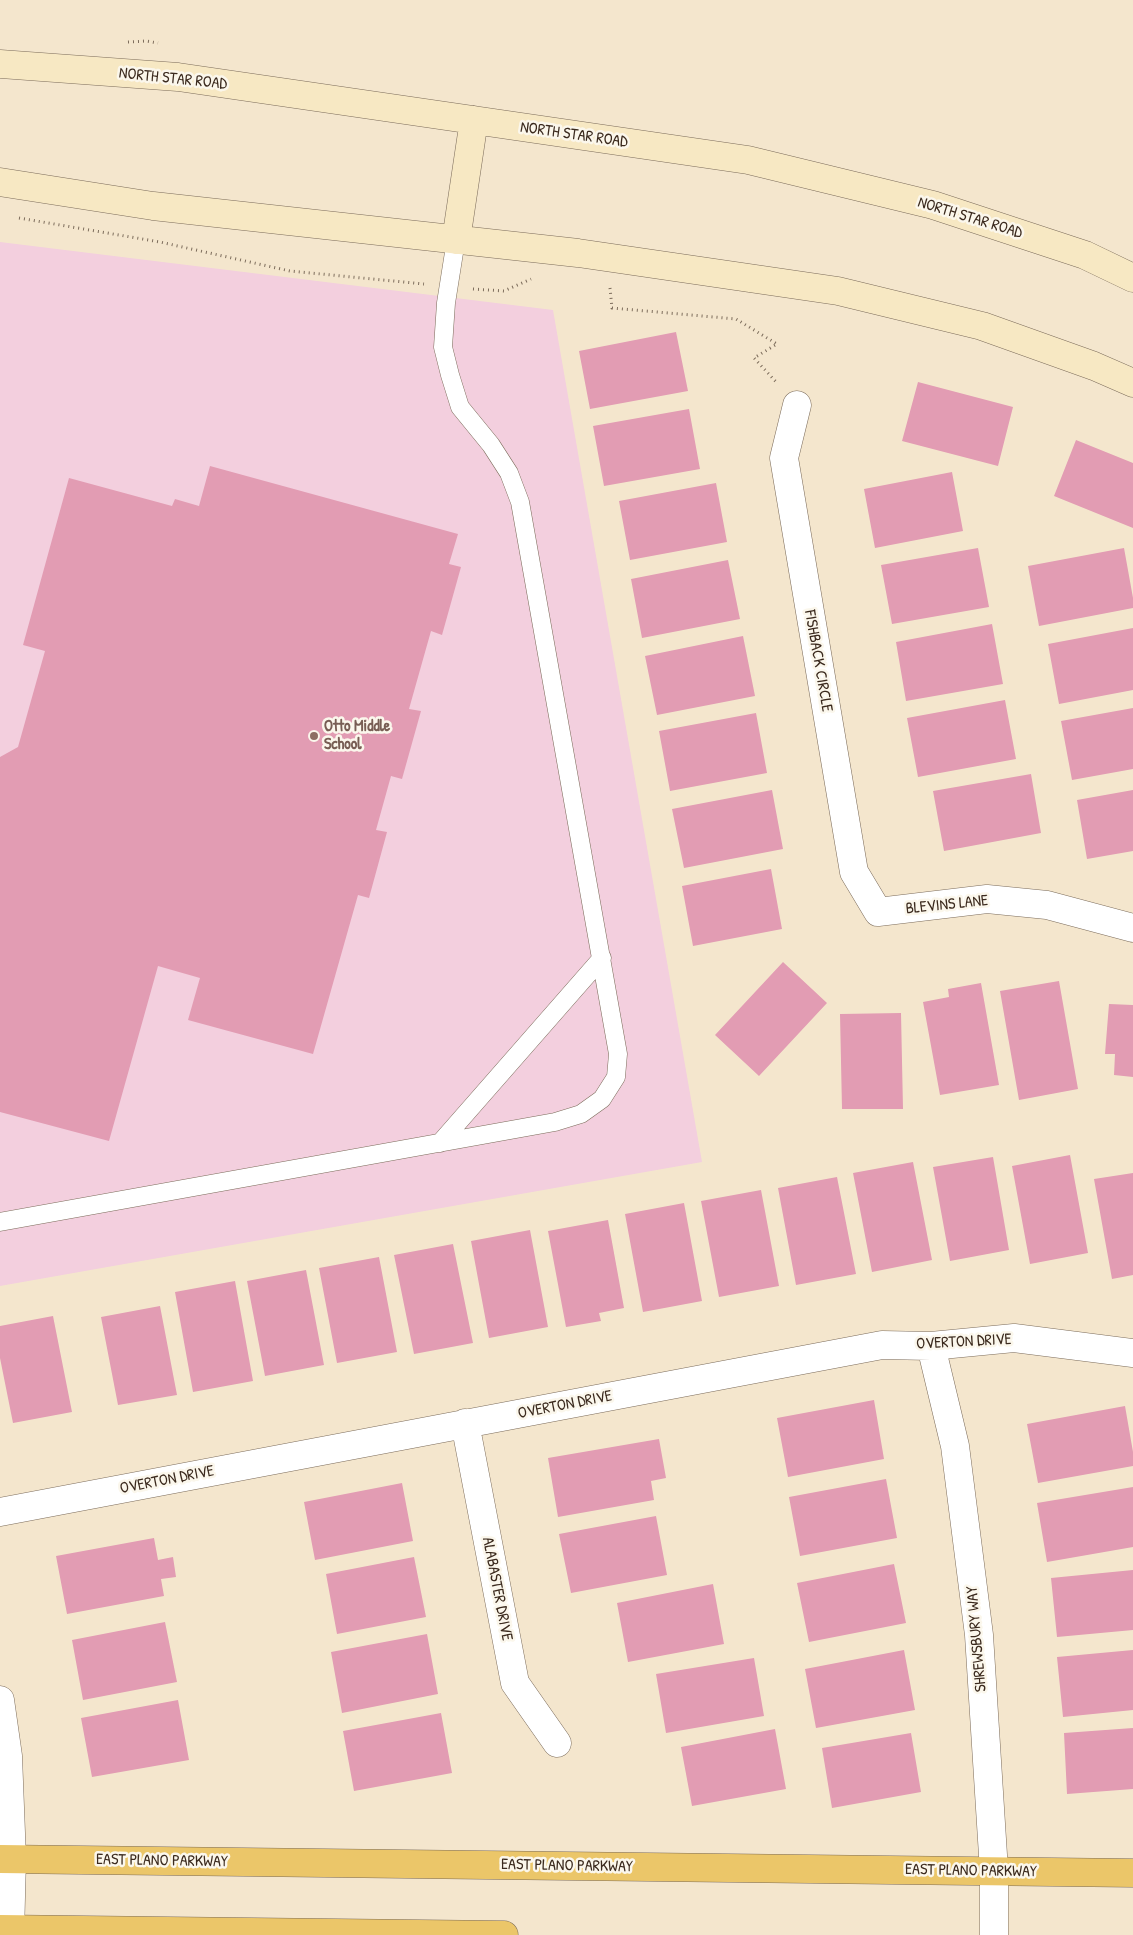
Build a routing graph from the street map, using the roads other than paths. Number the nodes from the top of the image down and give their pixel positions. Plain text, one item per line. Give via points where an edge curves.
1 (0, 64) edge
2 (474, 120) junction
3 (0, 182) edge
4 (456, 240) junction
5 (1133, 278) edge
6 (1133, 383) edge
7 (797, 405) dead end
8 (878, 912) joint
9 (1133, 928) edge
10 (602, 958) junction
11 (440, 1143) junction
12 (0, 1222) edge
13 (930, 1346) junction
14 (1133, 1353) edge
15 (465, 1424) junction
16 (0, 1512) edge
17 (0, 1700) edge
18 (557, 1743) dead end
19 (6, 1859) edge
20 (994, 1871) junction
21 (1133, 1873) edge
22 (7, 1931) edge
23 (411, 1935) edge
24 (504, 1935) edge
25 (994, 1935) edge

1 - 2 main road, NORTH STAR ROAD via 178,77
2 - 4 main road
2 - 5 main road, NORTH STAR ROAD via 748,160 933,205 1085,254
3 - 4 main road via 153,206
4 - 6 main road via 578,253 838,291 982,326
4 - 10 lane via 443,347 460,407 509,473 520,502
7 - 8 street, FISHBACK CIRCLE via 784,458 854,872
8 - 9 street, BLEVINS LANE via 988,899 1047,905
10 - 11 lane
10 - 11 lane via 618,1054 616,1077 602,1099 581,1114 555,1122
11 - 12 lane
13 - 14 street, OVERTON DRIVE via 1014,1338
13 - 15 street, OVERTON DRIVE via 882,1345
13 - 20 street, SHREWSBURY WAY via 955,1446 979,1635
15 - 16 street, OVERTON DRIVE
15 - 18 street, ALABASTER DRIVE via 515,1683
17 - 19 street via 8,1756
19 - 20 main road, EAST PLANO PARKWAY
19 - 22 street
20 - 21 main road, EAST PLANO PARKWAY
20 - 25 street, SHREWSBURY WAY
22 - 23 main road
23 - 24 main road

